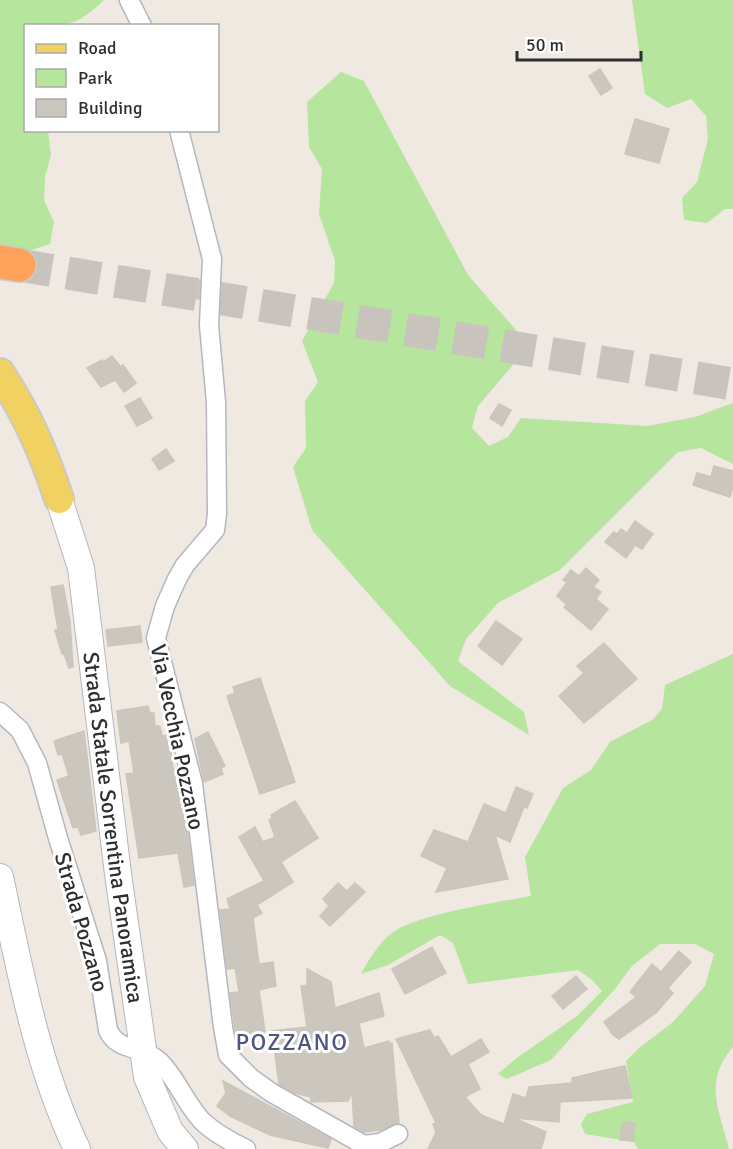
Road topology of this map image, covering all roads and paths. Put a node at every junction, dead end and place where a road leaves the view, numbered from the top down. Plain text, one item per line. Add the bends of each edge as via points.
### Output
1 (129, 0) edge
2 (141, 24) edge
3 (180, 132) edge
4 (0, 373) edge
5 (0, 401) edge
6 (59, 499) junction
7 (0, 712) edge
8 (0, 877) edge
9 (143, 1051) junction
10 (398, 1134) dead end
11 (365, 1147) edge
12 (77, 1149) edge
13 (184, 1149) edge
14 (246, 1149) edge

1 - 2 street
3 - 11 street, Via Vecchia Pozzano via 212,259 208,325 216,402 217,514 215,530 177,579 156,638 193,784 223,1028 228,1055 251,1078
4 - 6 main road via 38,439
5 - 6 main road
6 - 9 main road, Strada Statale Sorrentina Panoramica via 81,568
7 - 9 street, Strada Pozzano via 20,730 37,763 97,961 110,1037 120,1045
8 - 12 main road via 47,1079
9 - 13 main road, Strada Statale Sorrentina Panoramica via 147,1077 170,1131
9 - 14 street, Strada Pozzano via 159,1061 203,1121
10 - 11 street

